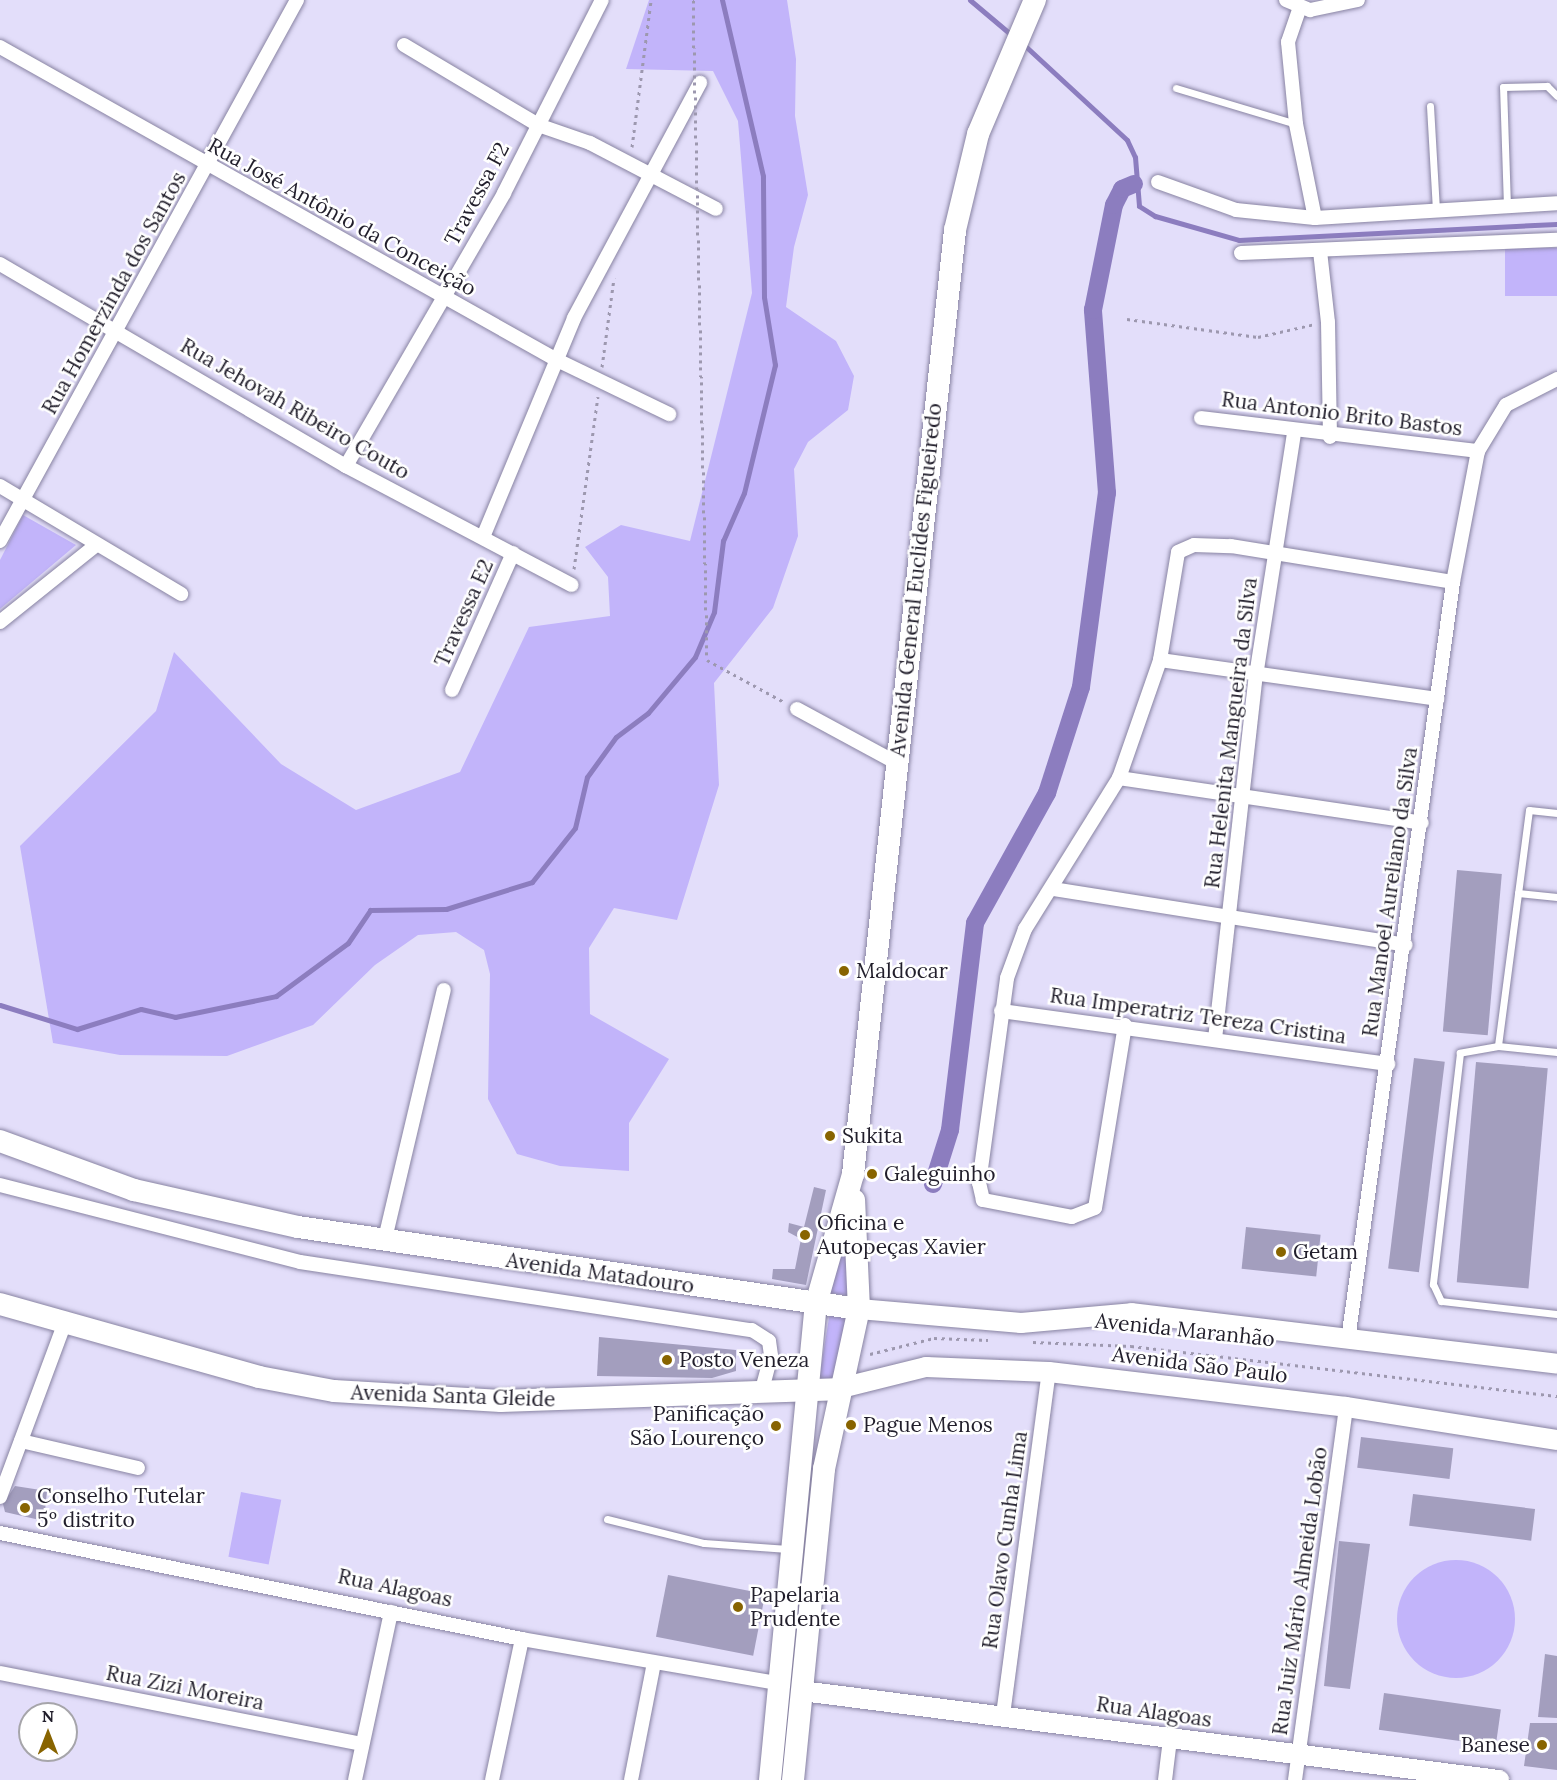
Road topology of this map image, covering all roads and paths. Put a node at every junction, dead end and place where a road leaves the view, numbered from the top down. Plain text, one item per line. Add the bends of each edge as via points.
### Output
1 (297, 0) edge
2 (602, 0) edge
3 (651, 0) edge
4 (693, 0) edge
5 (1035, 0) edge
6 (1286, 0) edge
7 (1358, 0) edge
8 (1324, 4) edge
9 (1300, 7) junction
10 (404, 45) dead end
11 (0, 47) edge
12 (700, 83) dead end
13 (1176, 88) dead end
14 (1557, 96) edge
15 (1430, 106) dead end
16 (1296, 124) junction
17 (538, 125) junction
18 (631, 152) dead end
19 (207, 165) junction
20 (652, 177) junction
21 (1158, 182) dead end
22 (1557, 203) edge
23 (1507, 206) junction
24 (716, 209) dead end
25 (1436, 211) junction
26 (1315, 218) junction
27 (1557, 240) edge
28 (1320, 250) junction
29 (1240, 253) dead end
30 (0, 264) edge
31 (615, 269) dead end
32 (442, 297) junction
33 (1127, 319) dead end
34 (1328, 321) junction
35 (118, 331) junction
36 (555, 359) junction
37 (601, 375) dead end
38 (1557, 379) edge
39 (599, 386) dead end
40 (669, 414) dead end
41 (1201, 418) dead end
42 (1294, 433) junction
43 (1330, 436) junction
44 (1478, 451) junction
45 (346, 466) junction
46 (0, 486) edge
47 (24, 500) junction
48 (483, 537) junction
49 (0, 541) edge
50 (96, 545) junction
51 (513, 553) junction
52 (1276, 555) junction
53 (1454, 582) junction
54 (572, 585) joint
55 (181, 594) dead end
56 (0, 622) edge
57 (1160, 660) junction
58 (1256, 676) junction
59 (452, 690) dead end
60 (1437, 699) junction
61 (797, 710) joint
62 (897, 764) junction
63 (1119, 778) junction
64 (1245, 799) junction
65 (1557, 813) edge
66 (1422, 823) junction
67 (1053, 889) junction
68 (1518, 893) junction
69 (1557, 897) edge
70 (1227, 919) junction
71 (1406, 945) junction
72 (444, 990) dead end
73 (1001, 1011) junction
74 (1125, 1026) junction
75 (1215, 1039) junction
76 (1498, 1046) junction
77 (1557, 1052) edge
78 (1388, 1064) junction
79 (0, 1141) edge
80 (853, 1174) junction
81 (0, 1185) edge
82 (384, 1243) junction
83 (0, 1304) edge
84 (816, 1304) junction
85 (859, 1309) junction
86 (1557, 1314) edge
87 (64, 1324) junction
88 (1348, 1340) junction
89 (992, 1341) dead end
90 (1027, 1342) dead end
91 (846, 1359) junction
92 (1551, 1364) edge
93 (1049, 1372) junction
94 (1557, 1379) edge
95 (837, 1389) junction
96 (808, 1391) junction
97 (761, 1394) junction
98 (1557, 1396) edge
99 (1346, 1407) junction
100 (1551, 1435) edge
101 (21, 1441) junction
102 (138, 1468) dead end
103 (0, 1497) edge
104 (607, 1519) dead end
105 (0, 1533) edge
106 (794, 1549) junction
107 (391, 1612) junction
108 (522, 1639) junction
109 (654, 1663) junction
110 (0, 1673) edge
111 (792, 1687) junction
112 (1003, 1715) junction
113 (1170, 1738) junction
114 (362, 1744) junction
115 (1299, 1755) junction
116 (355, 1780) edge
117 (492, 1780) edge
118 (631, 1780) edge
119 (770, 1780) edge
120 (793, 1780) edge
121 (1165, 1780) edge
122 (1295, 1780) edge
123 (1499, 1780) edge

1 - 19 street, Rua Homerzinda dos Santos
2 - 17 street, Travessa F2
3 - 18 path
4 - 61 path, bridge via 707,660
5 - 62 main road, Avenida General Euclides Figueiredo via 978,134 955,230
6 - 9 street
7 - 8 street
8 - 9 street
9 - 16 street via 1288,42
10 - 17 street
11 - 19 street, Rua José Antônio da Conceição
12 - 20 street
13 - 16 lane
14 - 23 lane via 1547,86 1503,87
15 - 25 lane
16 - 26 street
17 - 20 street via 590,143
17 - 32 street, Travessa F2
19 - 32 street, Rua José Antônio da Conceição
19 - 35 street, Rua Homerzinda dos Santos
20 - 24 street
20 - 36 street
21 - 26 street via 1236,210
22 - 23 street
23 - 25 street
25 - 26 street
27 - 28 street
28 - 29 street
28 - 34 street
30 - 35 street, Rua Jehovah Ribeiro Couto
31 - 37 path
32 - 36 street, Rua José Antônio da Conceição
32 - 45 street, Travessa F2
33 - 34 path via 1258,337
34 - 43 street
35 - 45 street, Rua Jehovah Ribeiro Couto
35 - 47 street, Rua Homerzinda dos Santos
36 - 40 street, Rua José Antônio da Conceição
36 - 48 street
38 - 44 street via 1506,405
39 - 54 path
41 - 42 street, Rua Antonio Brito Bastos
42 - 43 street, Rua Antonio Brito Bastos
42 - 52 street, Rua Helenita Mangueira da Silva
43 - 44 street, Rua Antonio Brito Bastos
44 - 53 street, Rua Manoel Aureliano da Silva
45 - 48 street, Rua Jehovah Ribeiro Couto
46 - 47 street
47 - 49 street, Rua Homerzinda dos Santos
47 - 50 street
48 - 51 street, Rua Jehovah Ribeiro Couto
50 - 55 street
50 - 56 street
51 - 54 street, Rua Jehovah Ribeiro Couto
51 - 59 street, Travessa E2
52 - 53 street
52 - 57 street via 1210,544 1178,552
52 - 58 street, Rua Helenita Mangueira da Silva
53 - 60 street, Rua Manoel Aureliano da Silva
57 - 58 street
57 - 63 street
58 - 60 street
58 - 64 street, Rua Helenita Mangueira da Silva
60 - 66 street, Rua Manoel Aureliano da Silva
61 - 62 street
62 - 80 main road, Avenida General Euclides Figueiredo
63 - 64 street
63 - 67 street
64 - 66 street
64 - 70 street, Rua Helenita Mangueira da Silva
65 - 68 lane via 1529,810
66 - 71 street, Rua Manoel Aureliano da Silva
67 - 70 street
67 - 73 street via 1025,929
68 - 69 lane
68 - 76 lane
70 - 71 street
70 - 75 street, Rua Helenita Mangueira da Silva
71 - 78 street, Rua Manoel Aureliano da Silva
72 - 82 street
73 - 74 street, Rua Imperatriz Tereza Cristina
73 - 74 street via 980,1192 991,1203 1072,1216 1090,1213 1097,1205
74 - 75 street, Rua Imperatriz Tereza Cristina
75 - 78 street, Rua Imperatriz Tereza Cristina
76 - 77 lane
76 - 86 lane via 1460,1053 1433,1284 1441,1301
78 - 88 street, Rua Manoel Aureliano da Silva
79 - 82 main road, Avenida Matadouro via 134,1190
80 - 84 main road, Avenida General Euclides Figueiredo
80 - 85 main road, Avenida General Euclides Figueiredo
81 - 97 street via 300,1262 752,1330 769,1341
82 - 84 main road, Avenida Matadouro
83 - 87 main road, Avenida Santa Gleide
84 - 85 main road, Avenida Matadouro
84 - 96 main road, Avenida General Euclides Figueiredo
85 - 88 main road, Avenida Maranhão via 1021,1323 1132,1313
85 - 91 main road, Avenida General Euclides Figueiredo
87 - 97 main road, Avenida Santa Gleide via 259,1377 346,1393 501,1401
87 - 101 street
88 - 92 main road, Avenida Maranhão
89 - 91 path via 934,1338
90 - 98 path, Avenida Maranhão via 1131,1346
91 - 95 main road, Avenida General Euclides Figueiredo
92 - 94 main road
93 - 95 main road, Avenida São Paulo via 926,1367
93 - 99 main road, Avenida São Paulo
93 - 112 street, Rua Olavo Cunha Lima
95 - 96 main road, Avenida Santa Gleide
95 - 111 main road, Avenida General Euclides Figueiredo
96 - 97 main road, Avenida Santa Gleide
96 - 106 main road, Avenida General Euclides Figueiredo
99 - 100 main road, Avenida São Paulo
99 - 115 street, Rua Juiz Mário Almeida Lobão
101 - 102 street
101 - 103 street
104 - 106 lane via 704,1543
105 - 107 street, Rua Alagoas
106 - 111 main road, Avenida General Euclides Figueiredo
107 - 108 street, Rua Alagoas
107 - 114 street
108 - 109 street, Rua Alagoas
108 - 117 street
109 - 111 street, Rua Alagoas
109 - 118 street
110 - 114 street, Rua Zizi Moreira
111 - 112 main road, Rua Alagoas
111 - 119 main road
111 - 120 main road
112 - 113 main road, Rua Alagoas
113 - 115 main road, Rua Alagoas
113 - 121 street
114 - 116 street
115 - 122 street, Rua Juiz Mário Almeida Lobão
115 - 123 main road, Rua Alagoas

